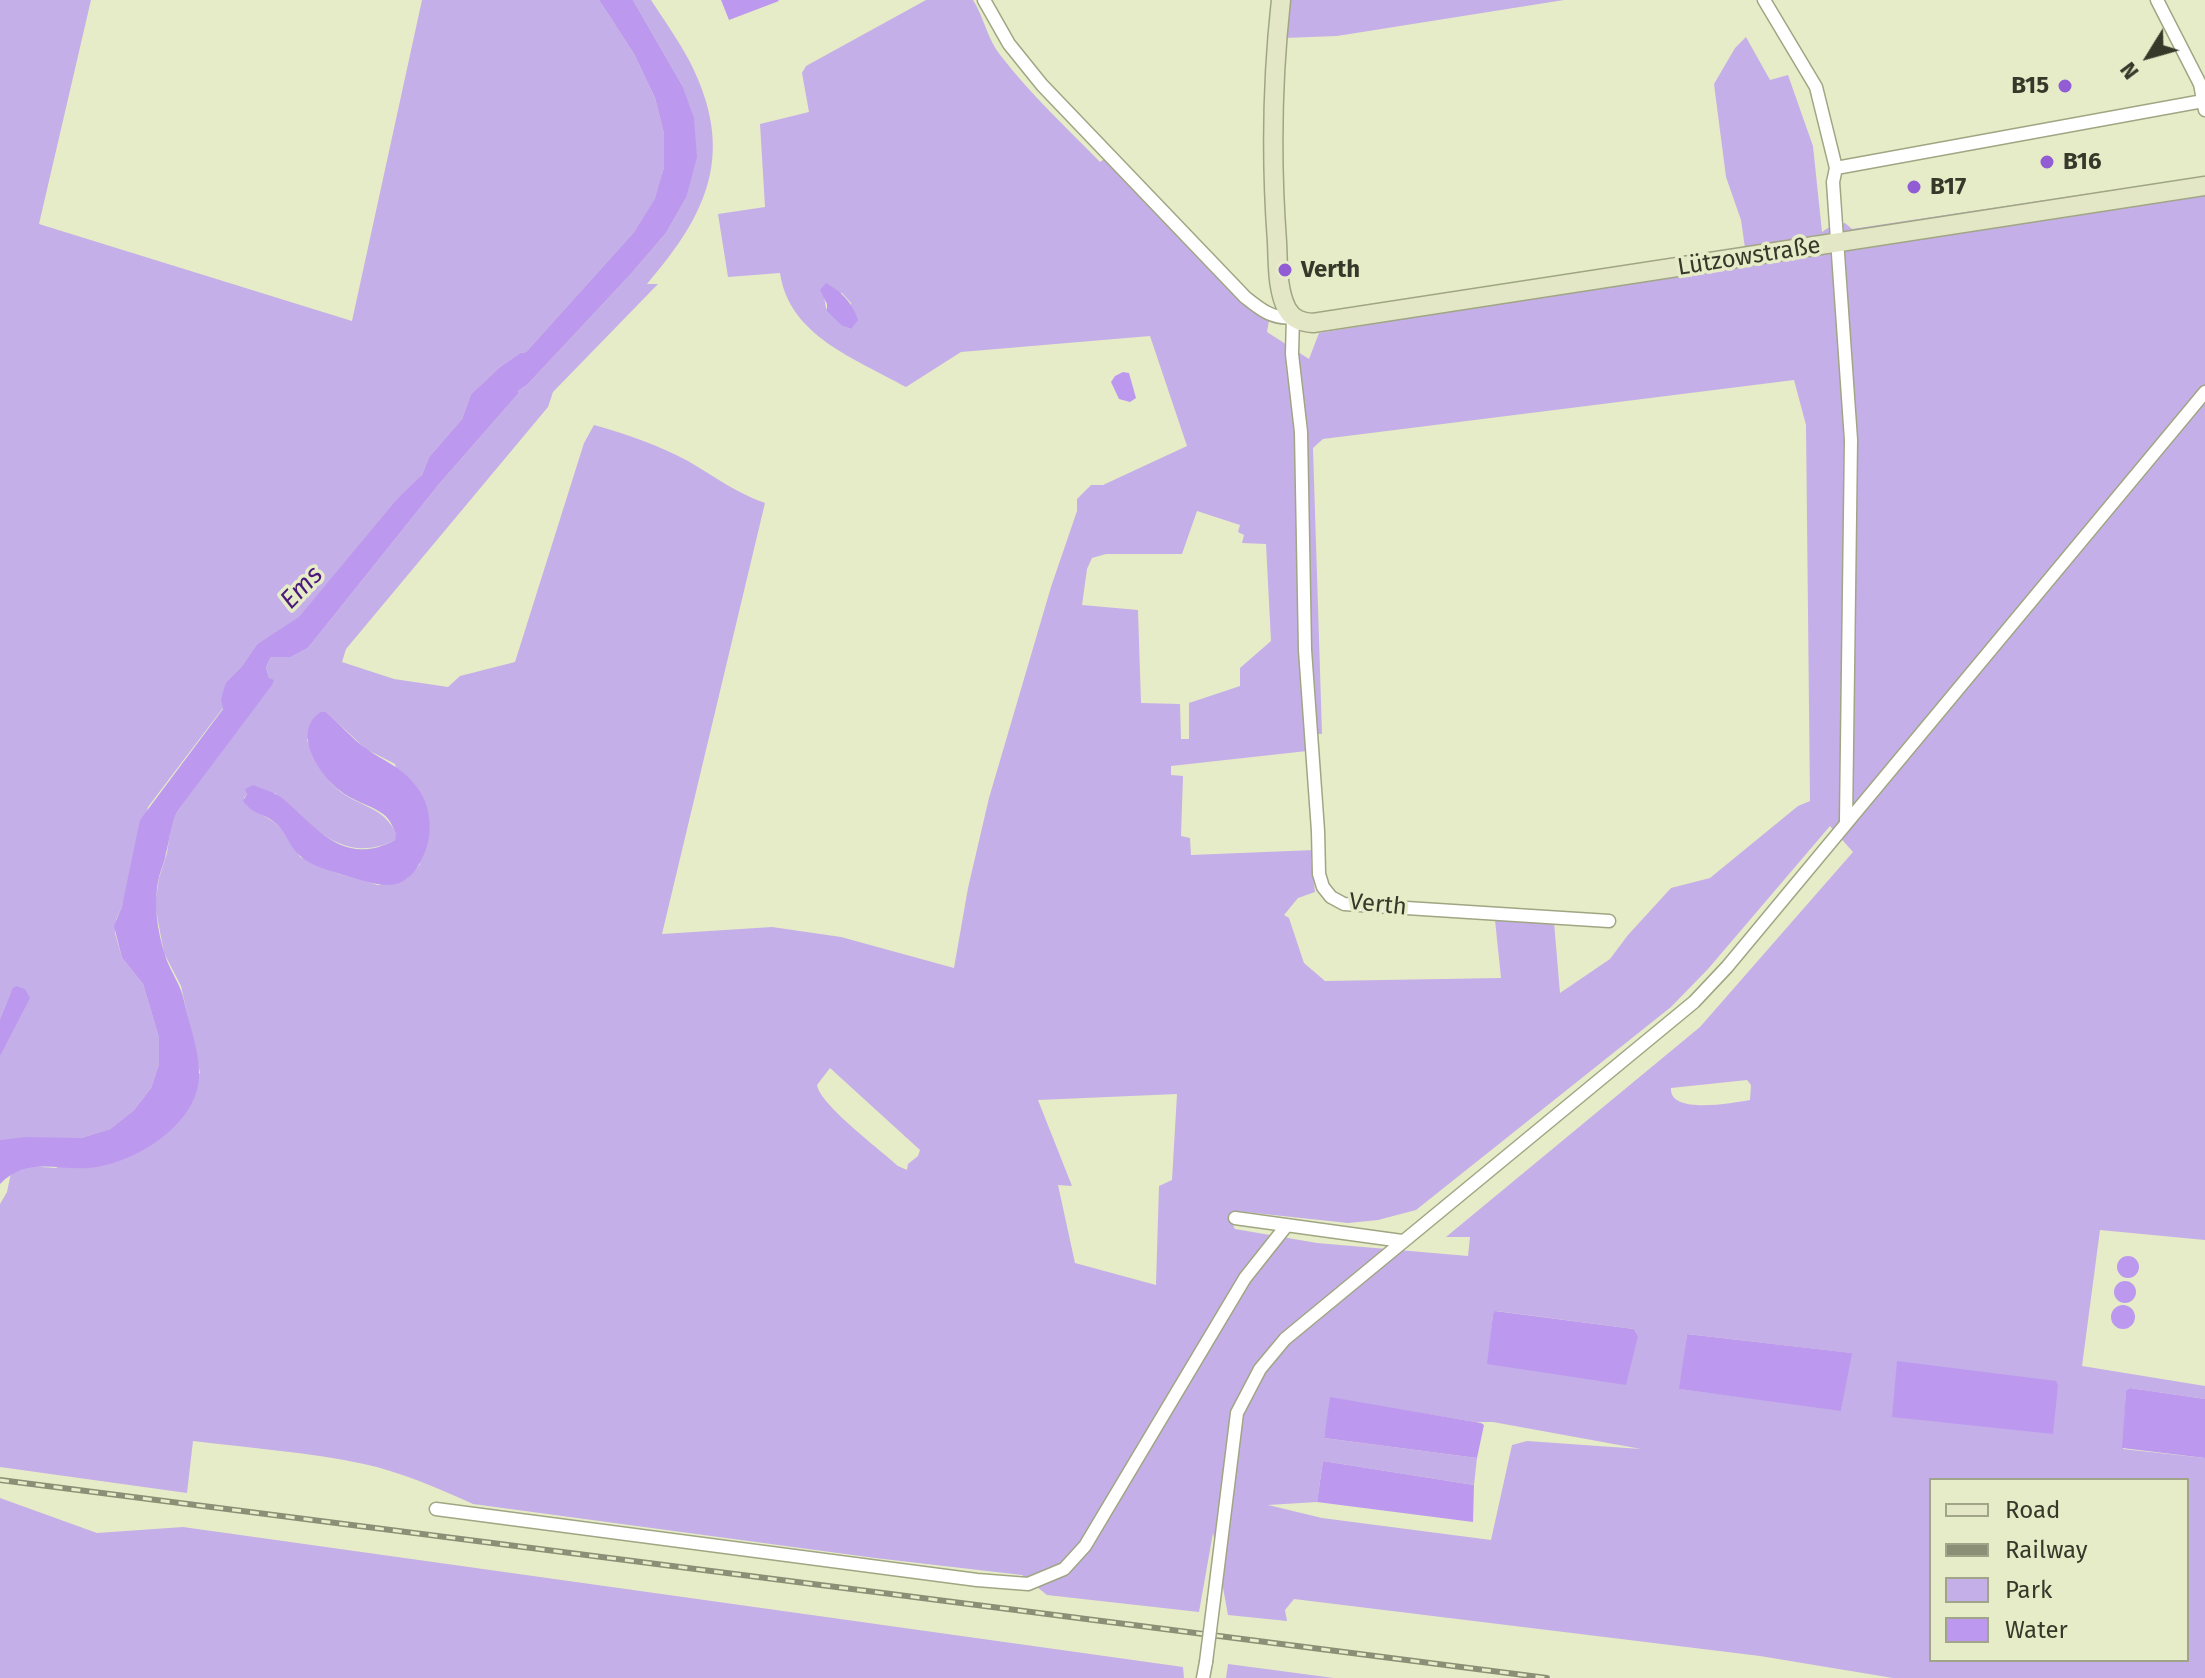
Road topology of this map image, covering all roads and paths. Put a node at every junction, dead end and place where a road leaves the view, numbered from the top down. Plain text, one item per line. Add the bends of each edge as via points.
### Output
1 (984, 0) edge
2 (1281, 0) edge
3 (1764, 0) edge
4 (2157, 0) edge
5 (2202, 83) edge
6 (2204, 105) edge
7 (1836, 168) junction
8 (2205, 186) edge
9 (1838, 244) junction
10 (1293, 317) junction
11 (2205, 392) edge
12 (1846, 821) junction
13 (1609, 921) dead end
14 (1235, 1218) dead end
15 (1287, 1225) junction
16 (1402, 1241) junction
17 (436, 1509) dead end
18 (1203, 1678) edge

1 - 10 street via 1009,44 1042,85 1245,297 1270,315
2 - 10 street, Verth via 1272,96 1276,225 1283,298
3 - 7 street via 1816,87
4 - 5 street
5 - 6 street
6 - 7 street
7 - 9 street
8 - 9 street, Lützowstraße
9 - 10 street, Lützowstraße via 1313,323
9 - 12 street via 1851,440
10 - 13 street, Verth via 1305,650 1323,887 1344,904
11 - 12 street
12 - 16 street via 1694,1002
14 - 15 street
15 - 16 street
15 - 17 street via 1245,1278 1085,1546 1064,1569 1028,1584
16 - 18 street, bridge via 1285,1339 1245,1394 1232,1441

